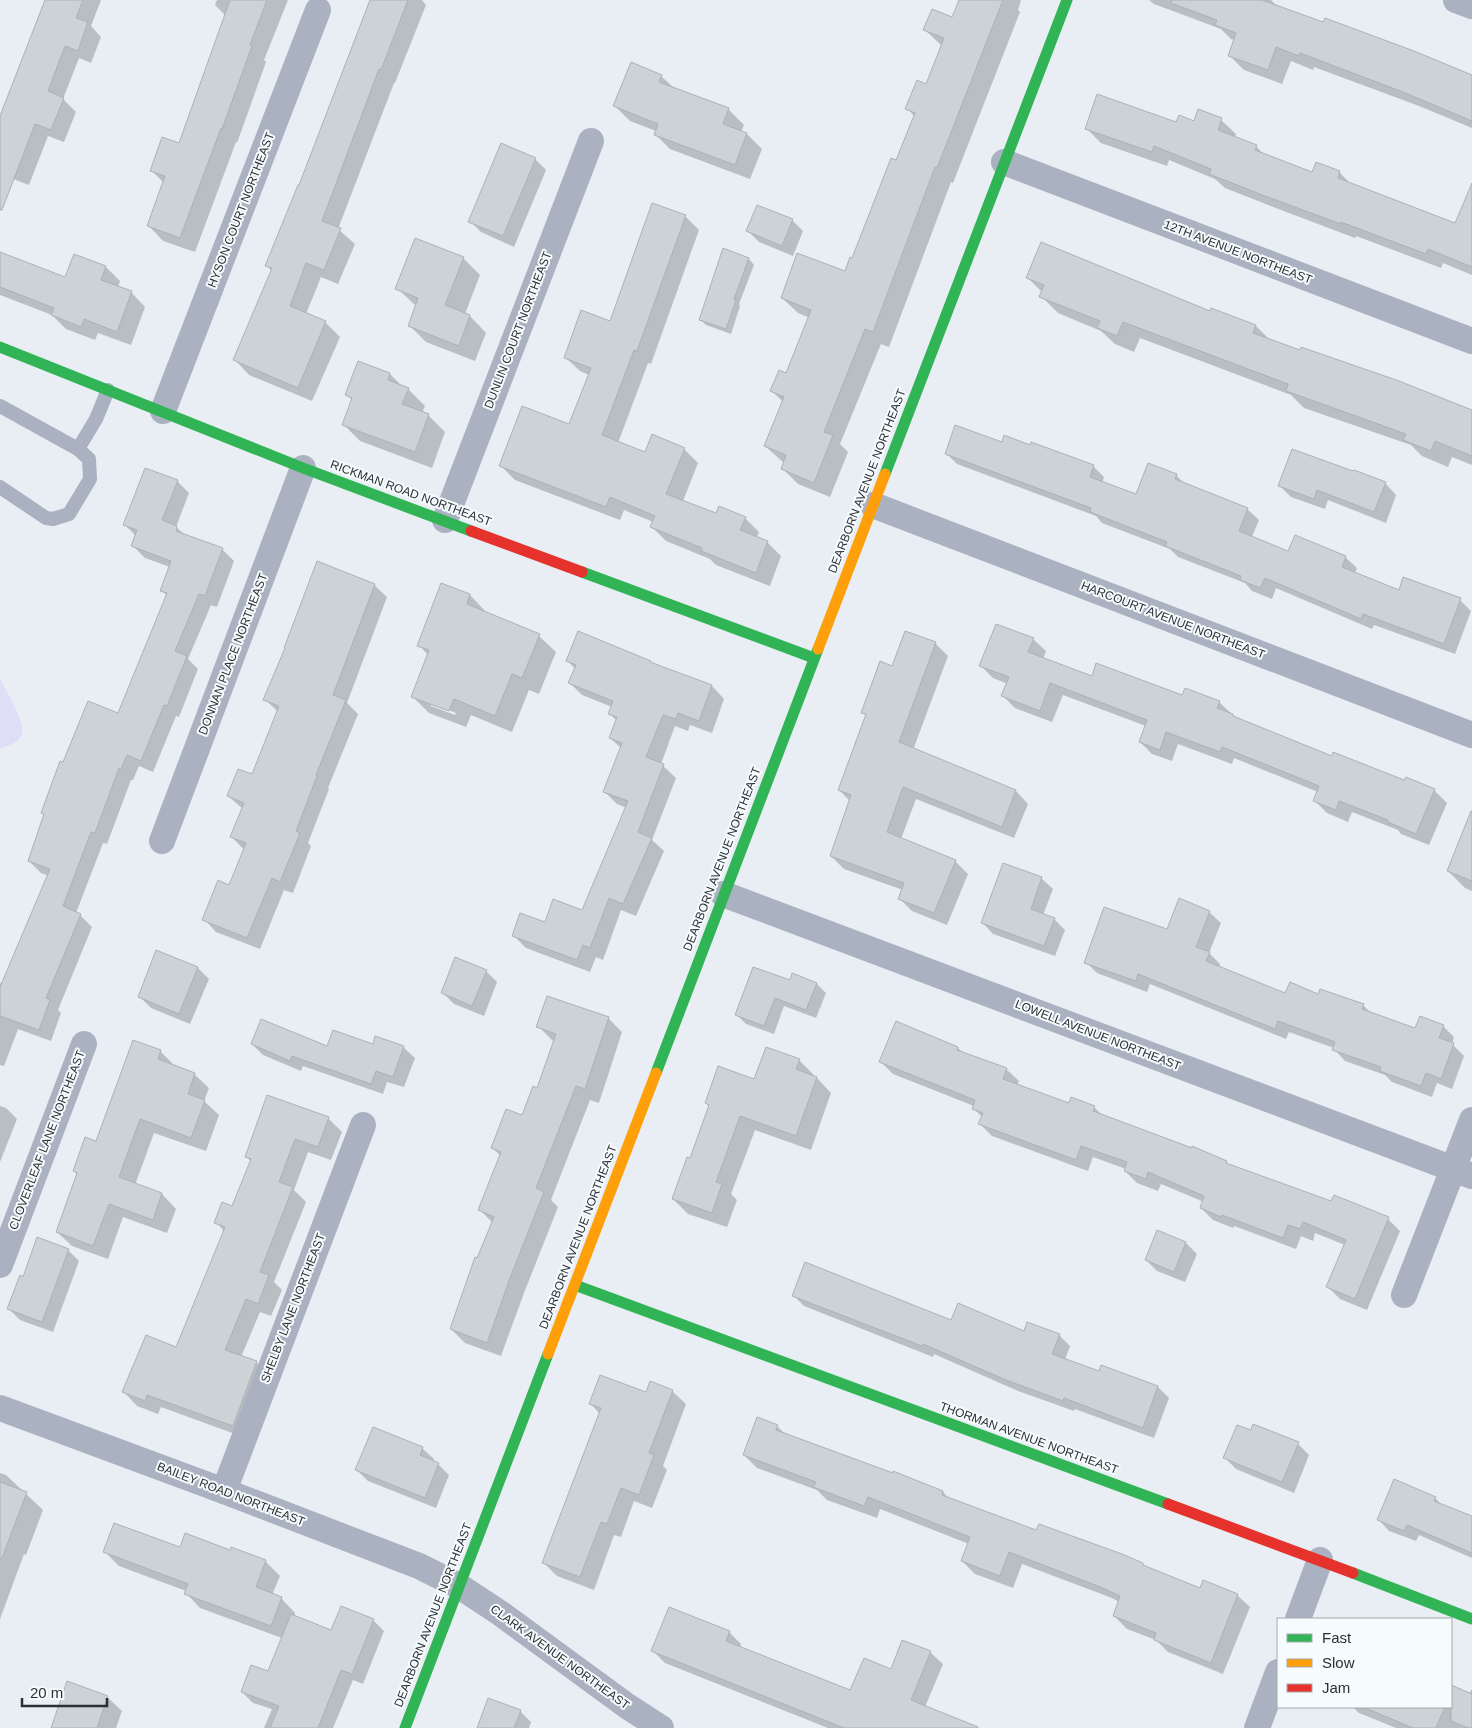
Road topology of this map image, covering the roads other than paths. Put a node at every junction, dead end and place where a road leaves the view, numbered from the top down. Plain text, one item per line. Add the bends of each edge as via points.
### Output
1 (1067, 0) edge
2 (1456, 0) edge
3 (1472, 6) edge
4 (318, 10) dead end
5 (590, 141) dead end
6 (1004, 162) junction
7 (1472, 341) edge
8 (0, 347) edge
9 (108, 390) junction
10 (0, 406) edge
11 (163, 411) junction
12 (78, 450) junction
13 (303, 468) junction
14 (0, 487) edge
15 (873, 505) junction
16 (445, 520) junction
17 (814, 658) junction
18 (1472, 735) edge
19 (162, 841) dead end
20 (723, 894) junction
21 (84, 1044) dead end
22 (1472, 1120) edge
23 (363, 1125) dead end
24 (1462, 1173) edge
25 (0, 1265) edge
26 (574, 1285) junction
27 (1404, 1295) dead end
28 (0, 1408) edge
29 (224, 1491) junction
30 (1320, 1560) junction
31 (459, 1586) junction
32 (1298, 1618) edge
33 (1472, 1619) edge
34 (1277, 1675) edge
35 (405, 1728) edge
36 (661, 1728) edge
37 (1257, 1728) edge

1 - 6 street, DEARBORN AVENUE NORTHEAST
2 - 3 street
4 - 11 street, HYSON COURT NORTHEAST
5 - 16 street, DUNLIN COURT NORTHEAST
6 - 7 street, 12TH AVENUE NORTHEAST
6 - 15 street, DEARBORN AVENUE NORTHEAST
8 - 9 street, RICKMAN ROAD NORTHEAST
9 - 11 street, RICKMAN ROAD NORTHEAST
9 - 12 lane
10 - 12 lane
11 - 13 street, RICKMAN ROAD NORTHEAST
12 - 14 lane via 89,459 90,479 69,514 46,518
13 - 16 street, RICKMAN ROAD NORTHEAST
13 - 19 street, DONNAN PLACE NORTHEAST
15 - 17 street, DEARBORN AVENUE NORTHEAST
15 - 18 street, HARCOURT AVENUE NORTHEAST
16 - 17 street, RICKMAN ROAD NORTHEAST
17 - 20 street, DEARBORN AVENUE NORTHEAST
20 - 24 street, LOWELL AVENUE NORTHEAST
20 - 26 street, DEARBORN AVENUE NORTHEAST
21 - 25 street, CLOVERLEAF LANE NORTHEAST
22 - 24 street
23 - 29 street, SHELBY LANE NORTHEAST
24 - 27 street
26 - 30 street, THORMAN AVENUE NORTHEAST
26 - 31 street, DEARBORN AVENUE NORTHEAST
28 - 29 street, BAILEY ROAD NORTHEAST
29 - 31 street, BAILEY ROAD NORTHEAST via 419,1566
30 - 32 street
30 - 33 street, THORMAN AVENUE NORTHEAST
31 - 35 street, DEARBORN AVENUE NORTHEAST
31 - 36 street, CLARK AVENUE NORTHEAST
34 - 37 street

